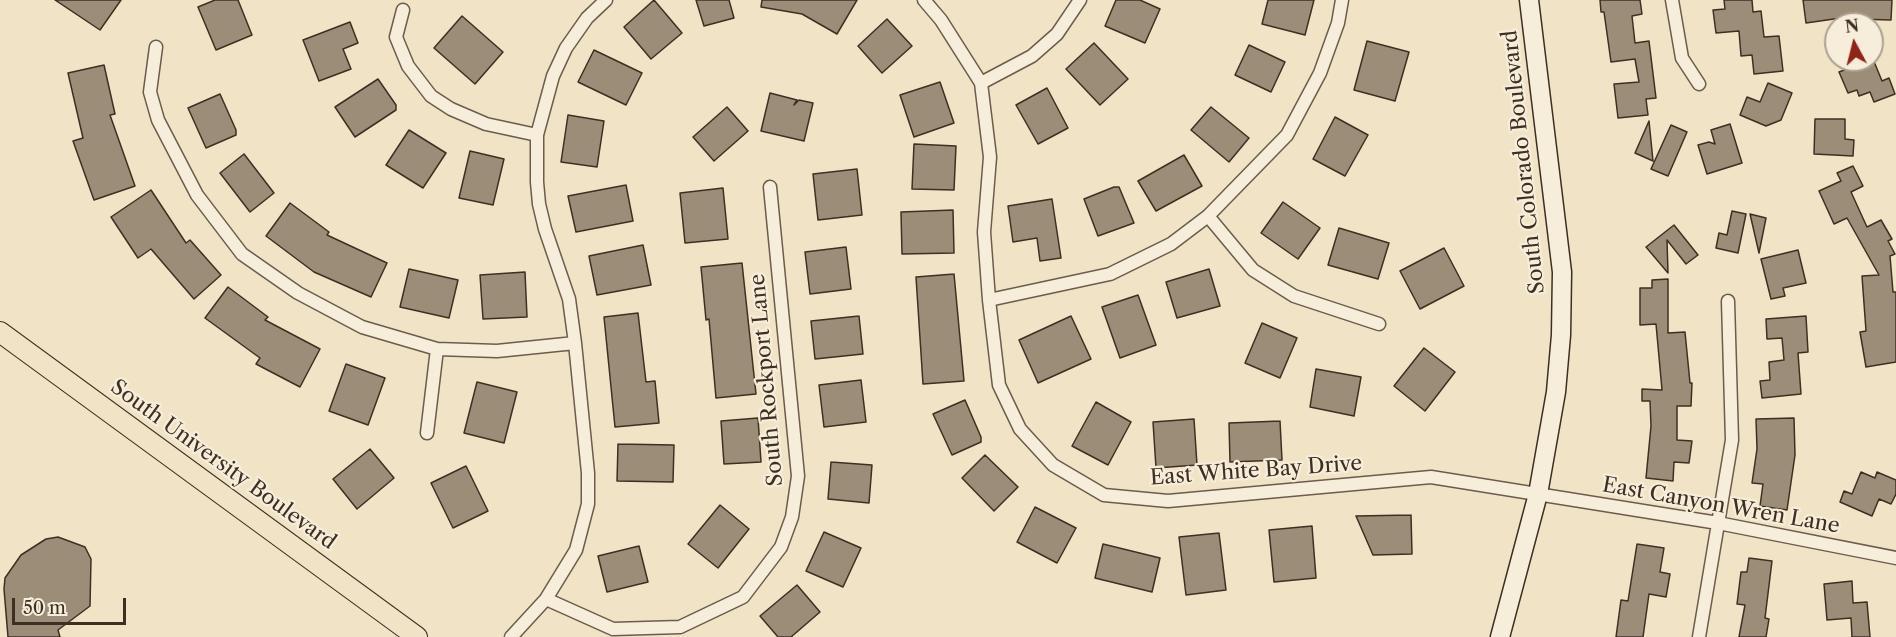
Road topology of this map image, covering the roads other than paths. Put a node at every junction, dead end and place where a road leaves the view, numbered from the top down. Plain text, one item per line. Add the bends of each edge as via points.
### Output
1 (606, 0) edge
2 (924, 0) edge
3 (1080, 0) edge
4 (1342, 0) edge
5 (1528, 0) edge
6 (1672, 0) edge
7 (403, 10) dead end
8 (156, 47) dead end
9 (981, 83) junction
10 (1699, 84) dead end
11 (537, 135) junction
12 (770, 187) dead end
13 (1208, 216) junction
14 (989, 300) junction
15 (1728, 302) dead end
16 (1379, 324) dead end
17 (0, 332) edge
18 (575, 343) junction
19 (437, 349) junction
20 (427, 433) dead end
21 (1538, 494) junction
22 (1718, 524) junction
23 (1896, 558) edge
24 (546, 599) junction
25 (417, 637) edge
26 (511, 637) edge
27 (1500, 637) edge
28 (1699, 637) edge

1 - 11 street via 587,18 567,48 553,76
2 - 9 street, East White Bay Drive
3 - 9 street via 1057,34 1032,56
4 - 13 street via 1320,73 1287,135
5 - 21 main road, South Colorado Boulevard via 1562,272 1556,392
6 - 10 street via 1682,58
7 - 11 street via 396,37 408,66 431,96 486,124
8 - 19 street via 150,92 158,120 197,195 242,254 298,293 362,327
9 - 14 street, East White Bay Drive via 990,157 984,232
11 - 18 street via 539,204 569,299
12 - 24 street, South Rockport Lane via 798,476 792,517 781,547 743,597 680,627 613,629
13 - 14 street via 1171,244 1110,274
13 - 16 street via 1253,270 1294,296
14 - 21 street, East White Bay Drive via 999,385 1020,429 1053,465 1104,495 1168,501 1431,477
15 - 22 street via 1732,440
17 - 25 main road, South University Boulevard
18 - 19 street via 497,351
18 - 24 street via 588,504 576,550
19 - 20 street
21 - 22 street, East Canyon Wren Lane
21 - 27 main road, South Colorado Boulevard
22 - 23 street, East Canyon Wren Lane
22 - 28 street
24 - 26 street

